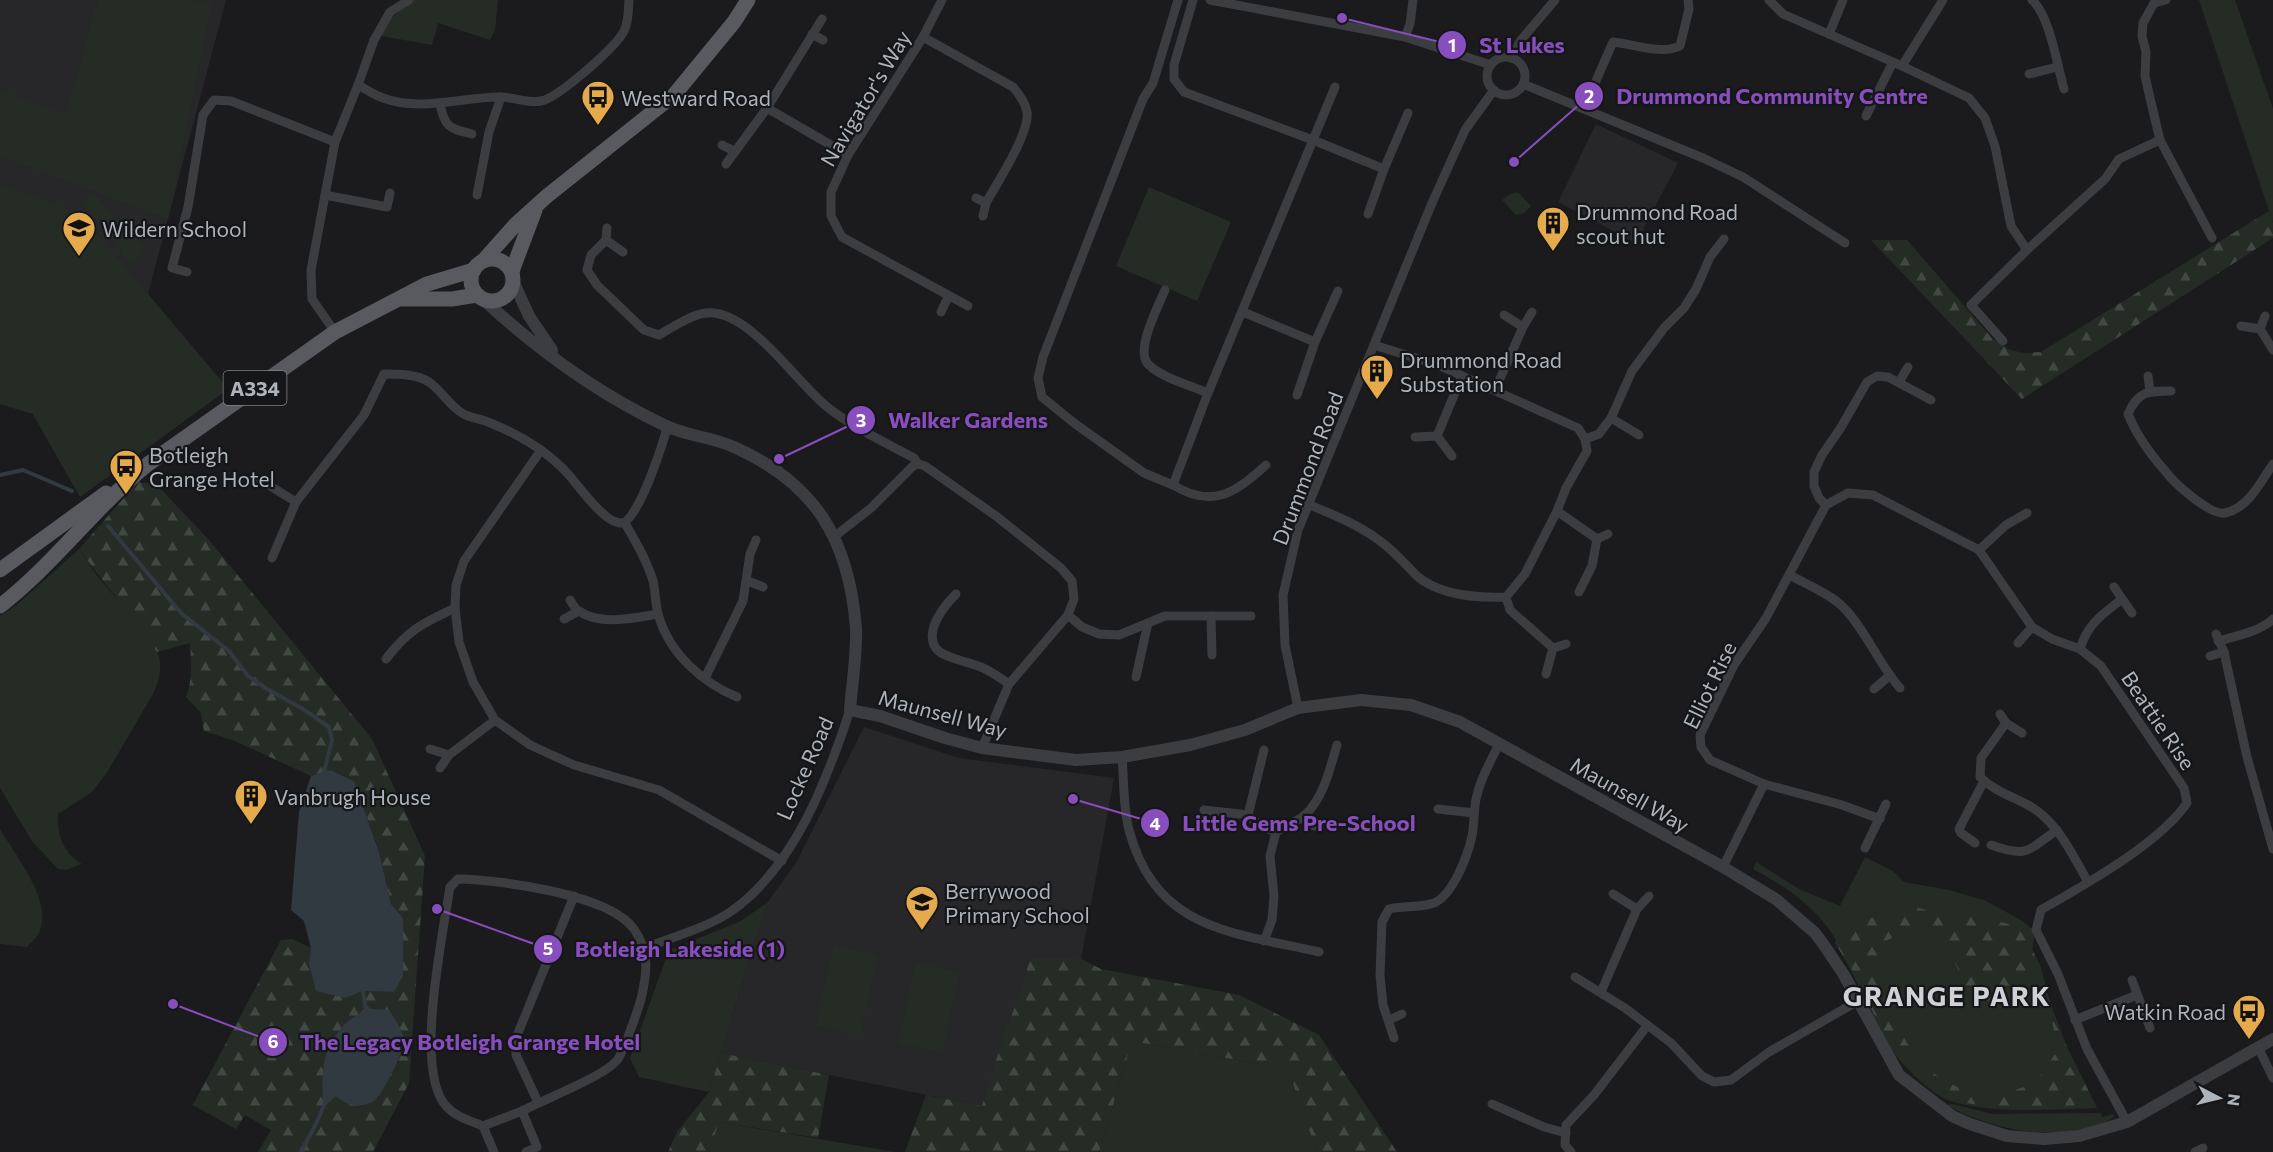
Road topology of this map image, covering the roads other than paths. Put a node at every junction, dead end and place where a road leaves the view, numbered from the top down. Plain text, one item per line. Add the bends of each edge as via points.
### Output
1 (409, 0) edge
2 (629, 0) edge
3 (748, 0) edge
4 (942, 0) edge
5 (1178, 0) edge
6 (1193, 0) edge
7 (1210, 0) edge
8 (1413, 0) edge
9 (1555, 0) edge
10 (1688, 0) edge
11 (1769, 0) edge
12 (1843, 0) edge
13 (1943, 0) edge
14 (2032, 0) edge
15 (2166, 0) edge
16 (2153, 2) edge
17 (822, 19) dead end
18 (812, 34) junction
19 (1829, 34) junction
20 (923, 37) junction
21 (1405, 37) junction
22 (823, 40) dead end
23 (1511, 58) junction
24 (1898, 64) junction
25 (1491, 65) junction
26 (2057, 66) junction
27 (2029, 74) dead end
28 (1595, 83) dead end
29 (1523, 84) junction
30 (358, 85) junction
31 (1335, 87) dead end
32 (2064, 89) dead end
33 (1494, 90) junction
34 (501, 97) junction
35 (440, 104) junction
36 (767, 108) junction
37 (1408, 113) dead end
38 (1866, 116) dead end
39 (472, 134) dead end
40 (1313, 140) junction
41 (2160, 140) junction
42 (335, 142) junction
43 (722, 145) dead end
44 (734, 151) junction
45 (848, 155) junction
46 (726, 164) dead end
47 (1384, 169) junction
48 (390, 193) dead end
49 (325, 195) junction
50 (477, 195) dead end
51 (975, 198) dead end
52 (986, 203) junction
53 (536, 207) junction
54 (1368, 214) dead end
55 (983, 216) dead end
56 (607, 228) dead end
57 (2212, 238) dead end
58 (1724, 239) dead end
59 (606, 240) junction
60 (1845, 243) dead end
61 (2027, 250) junction
62 (623, 252) dead end
63 (478, 265) junction
64 (187, 272) dead end
65 (513, 277) junction
66 (1165, 290) dead end
67 (1338, 291) dead end
68 (948, 297) junction
69 (481, 298) junction
70 (396, 300) junction
71 (968, 306) dead end
72 (941, 312) dead end
73 (1243, 312) junction
74 (1532, 312) dead end
75 (1504, 315) dead end
76 (2265, 316) dead end
77 (2241, 326) dead end
78 (1523, 327) junction
79 (2260, 329) junction
80 (335, 332) junction
81 (2003, 341) dead end
82 (1315, 342) junction
83 (1374, 345) junction
84 (2273, 350) edge
85 (558, 359) junction
86 (1908, 367) dead end
87 (1462, 376) junction
88 (2148, 376) dead end
89 (1899, 382) junction
90 (1495, 390) junction
91 (2150, 391) junction
92 (2170, 391) dead end
93 (1209, 393) junction
94 (1296, 395) dead end
95 (1931, 400) dead end
96 (1611, 418) junction
97 (667, 427) junction
98 (1639, 435) dead end
99 (1437, 436) junction
100 (1415, 437) dead end
101 (1586, 439) junction
102 (541, 450) junction
103 (1452, 456) dead end
104 (918, 464) junction
105 (2273, 464) edge
106 (1266, 465) dead end
107 (259, 479) dead end
108 (1173, 485) junction
109 (120, 487) junction
110 (296, 502) junction
111 (1310, 505) junction
112 (1826, 505) junction
113 (1557, 511) junction
114 (2027, 513) dead end
115 (625, 523) junction
116 (1608, 534) dead end
117 (835, 536) junction
118 (1597, 539) junction
119 (756, 540) dead end
120 (1979, 550) junction
121 (272, 558) dead end
122 (0, 570) edge
123 (1790, 575) junction
124 (748, 581) junction
125 (763, 587) dead end
126 (2114, 587) dead end
127 (1580, 592) dead end
128 (956, 594) dead end
129 (1506, 597) junction
130 (2122, 599) junction
131 (570, 600) dead end
132 (0, 606) edge
133 (455, 608) junction
134 (579, 611) junction
135 (2132, 613) dead end
136 (658, 614) junction
137 (1068, 615) junction
138 (1211, 616) junction
139 (1251, 616) dead end
140 (564, 619) dead end
141 (2270, 622) edge
142 (1148, 623) junction
143 (2032, 627) junction
144 (2018, 643) dead end
145 (1566, 645) dead end
146 (1553, 648) junction
147 (2080, 649) junction
148 (2224, 652) junction
149 (1212, 655) dead end
150 (2210, 656) dead end
151 (386, 659) dead end
152 (1546, 674) dead end
153 (1889, 675) junction
154 (1136, 677) dead end
155 (705, 678) junction
156 (1009, 684) junction
157 (1900, 688) dead end
158 (1874, 689) dead end
159 (738, 697) dead end
160 (1298, 708) junction
161 (850, 710) junction
162 (2000, 714) dead end
163 (495, 720) junction
164 (2006, 723) junction
165 (2022, 733) dead end
166 (1499, 744) junction
167 (1337, 745) dead end
168 (982, 748) junction
169 (430, 749) dead end
170 (1264, 750) dead end
171 (449, 755) junction
172 (1122, 757) junction
173 (440, 768) dead end
174 (1984, 781) junction
175 (1764, 784) junction
176 (1886, 804) dead end
177 (1438, 809) dead end
178 (1204, 810) dead end
179 (1474, 813) junction
180 (1248, 815) junction
181 (1305, 815) junction
182 (1880, 819) junction
183 (1314, 826) dead end
184 (2057, 830) junction
185 (1276, 832) junction
186 (1975, 843) dead end
187 (1991, 845) dead end
188 (1865, 848) dead end
189 (2273, 849) edge
190 (782, 861) junction
191 (1723, 867) junction
192 (2088, 882) junction
193 (1613, 894) dead end
194 (574, 896) junction
195 (1649, 896) dead end
196 (1637, 909) junction
197 (1264, 941) junction
198 (644, 948) junction
199 (1319, 952) dead end
200 (1575, 977) dead end
201 (2132, 980) dead end
202 (1601, 992) junction
203 (2137, 994) junction
204 (1858, 1001) junction
205 (1402, 1014) dead end
206 (1389, 1020) junction
207 (2075, 1020) junction
208 (1647, 1026) junction
209 (2150, 1028) dead end
210 (1394, 1038) dead end
211 (2273, 1039) edge
212 (2258, 1047) junction
213 (2273, 1078) edge
214 (538, 1102) junction
215 (1492, 1104) dead end
216 (522, 1111) junction
217 (2127, 1122) junction
218 (483, 1126) junction
219 (1566, 1133) junction
220 (538, 1150) edge
221 (494, 1152) edge
222 (526, 1152) edge
223 (1570, 1152) edge

1 - 30 street via 390,12 374,40
2 - 34 street via 623,32 577,78 541,101
3 - 53 main road via 674,94
4 - 20 street, Navigator's Way
5 - 108 street via 1153,83 1143,99 1038,378 1042,397 1074,423 1144,473
6 - 40 street via 1174,65 1174,79 1184,92
7 - 21 street
8 - 21 street
9 - 23 street
10 - 28 street via 1680,46 1671,50 1613,42
11 - 19 street via 1783,14
12 - 19 street
13 - 24 street
14 - 26 street via 2039,6
15 - 16 street
16 - 41 street via 2143,23 2142,36 2145,76
17 - 18 street
18 - 22 street
18 - 36 street
19 - 24 street
20 - 45 street, Navigator's Way
20 - 52 street via 1013,87 1023,100 1026,129
21 - 25 street
23 - 25 street via 1500,58
23 - 29 street via 1523,68
24 - 38 street
24 - 61 street via 1977,105 1995,146 2011,226
25 - 33 street via 1488,75
26 - 27 street
26 - 32 street
29 - 33 street via 1511,94
29 - 60 street via 1743,177
30 - 35 street via 384,98
30 - 42 street
31 - 40 street
33 - 83 street, Drummond Road via 1465,130
34 - 35 street
34 - 50 street via 489,132
35 - 39 street via 444,120 454,129
36 - 44 street
36 - 45 street
37 - 47 street
40 - 47 street
40 - 73 street
41 - 57 street
41 - 61 street via 2119,159 2105,179
42 - 49 street
42 - 64 street via 231,101 214,100 203,115 188,207 172,268
43 - 44 street
44 - 46 street
45 - 68 street, Navigator's Way via 831,192 831,216 842,237
47 - 54 street
48 - 49 street via 387,207
49 - 80 street via 311,270 312,299
51 - 52 street
52 - 55 street
53 - 63 main road
53 - 65 main road
56 - 59 street
58 - 96 street via 1710,256 1684,308 1632,371
59 - 62 street
59 - 104 street via 591,255 589,274 644,330 659,335 696,315 714,313 736,320 771,349 827,407
61 - 81 street via 1971,304
63 - 65 main road via 496,259 508,265
63 - 69 main road via 471,283
63 - 70 main road, A334
65 - 69 main road via 504,299
65 - 85 street, Locke Road via 529,316
66 - 93 street via 1144,343 1147,364
67 - 82 street
68 - 71 street, Navigator's Way
68 - 72 street
69 - 70 main road, A334
69 - 85 street, Locke Road
70 - 80 main road, A334
73 - 82 street
73 - 93 street
74 - 78 street
75 - 78 street
76 - 79 street
77 - 79 street
78 - 90 street
79 - 84 street
80 - 109 main road, A334
82 - 94 street
83 - 87 street
83 - 111 street, Drummond Road
85 - 97 street, Locke Road via 595,386
86 - 89 street
87 - 90 street
87 - 99 street
88 - 91 street
89 - 95 street
89 - 112 street via 1877,376 1867,382 1822,455 1814,472 1814,486
90 - 101 street via 1578,428
91 - 92 street
91 - 105 street via 2134,400 2128,414 2133,425 2166,473 2215,513 2233,510 2254,494
93 - 108 street
96 - 98 street
96 - 101 street via 1599,434
97 - 115 street via 654,467 633,515
97 - 117 street, Locke Road via 732,446 771,466 805,492
99 - 100 street
99 - 103 street
101 - 113 street via 1587,451
102 - 110 street via 485,420 463,414 429,382 384,374 364,415
102 - 115 street via 567,472 604,516
102 - 133 street via 464,561 456,585
104 - 117 street
104 - 137 street via 1061,568 1072,581 1074,599
106 - 108 street via 1233,491 1211,498 1197,497
107 - 110 street
109 - 122 main road, A334 via 104,494
109 - 132 main road, A334
110 - 121 street
111 - 129 street via 1378,539 1418,577 1436,588
111 - 160 street, Drummond Road via 1298,530 1283,595 1285,645
112 - 120 street via 1848,493 1873,495
112 - 123 street, Elliot Rise
113 - 118 street
113 - 129 street via 1525,574
114 - 120 street via 2003,522
115 - 136 street via 653,582
116 - 118 street
117 - 161 street, Locke Road via 849,581 856,630
118 - 127 street via 1593,566
119 - 124 street via 750,554
120 - 143 street, Beattie Rise
123 - 153 street via 1842,606
123 - 175 street, Elliot Rise via 1767,618 1734,665 1700,735 1701,747 1710,760
124 - 125 street
124 - 155 street via 743,601
126 - 130 street
128 - 156 street via 942,601 933,636 935,647 982,667
129 - 146 street via 1510,610
130 - 135 street
130 - 147 street via 2085,633
131 - 134 street
133 - 151 street via 421,624
133 - 163 street via 459,642 473,682
134 - 136 street via 602,619 626,620
134 - 140 street
136 - 155 street via 680,657
137 - 142 street via 1099,634 1119,635
137 - 156 street
138 - 139 street
138 - 142 street via 1165,616
138 - 149 street
141 - 148 street via 2217,637
142 - 154 street
143 - 144 street
143 - 147 street, Beattie Rise
145 - 146 street
146 - 152 street
147 - 192 street, Beattie Rise via 2101,666 2184,788 2187,803 2178,816 2145,843
148 - 150 street
148 - 189 street
153 - 157 street
153 - 158 street
155 - 159 street via 722,695
156 - 168 street
160 - 166 street, Maunsell Way via 1361,700 1411,705 1460,722
160 - 172 street, Maunsell Way via 1245,730
161 - 168 street, Maunsell Way
161 - 190 street, Locke Road via 818,796
162 - 164 street
163 - 171 street
163 - 190 street via 530,745 573,765 659,790
164 - 165 street
164 - 174 street via 1981,758 1980,777
166 - 179 street via 1480,783
166 - 191 street, Maunsell Way
167 - 181 street via 1322,790
168 - 172 street, Maunsell Way via 1076,760
169 - 171 street
170 - 180 street
171 - 173 street
172 - 197 street via 1128,829 1148,875 1164,898 1209,925
174 - 184 street via 2029,806
174 - 186 street via 1959,828
175 - 182 street, Elliot Rise
175 - 191 street
176 - 182 street
177 - 179 street
178 - 180 street
179 - 206 street via 1469,848 1447,893 1436,902 1389,909 1382,922 1380,975
180 - 185 street
181 - 183 street
181 - 185 street
182 - 188 street
184 - 187 street via 2022,853
184 - 192 street
185 - 197 street via 1270,856 1272,920
190 - 198 street, Locke Road via 732,912
191 - 204 street, Maunsell Way via 1778,900 1815,933
192 - 207 street, Beattie Rise via 2041,910 2036,930
193 - 196 street
194 - 198 street via 623,917
194 - 214 street via 516,1038 516,1055
194 - 218 street via 471,879 458,879 450,887 434,985 430,1059 436,1091 447,1107
195 - 196 street
196 - 202 street
197 - 199 street
198 - 214 street via 647,974 618,1059 605,1070
200 - 202 street
201 - 203 street
202 - 208 street
203 - 207 street
203 - 209 street
204 - 208 street via 1769,1052 1731,1080 1714,1082 1702,1076 1671,1043
204 - 217 street, Maunsell Way via 1899,1076 1952,1116 2007,1136 2044,1139 2079,1136
205 - 206 street
206 - 210 street
207 - 217 street, Beattie Rise
208 - 219 street via 1566,1125
211 - 212 street, Maunsell Way
212 - 213 street
212 - 217 street, Maunsell Way
214 - 216 street
215 - 219 street
216 - 218 street
216 - 220 street
218 - 221 street
219 - 223 street via 1565,1144
220 - 222 street

